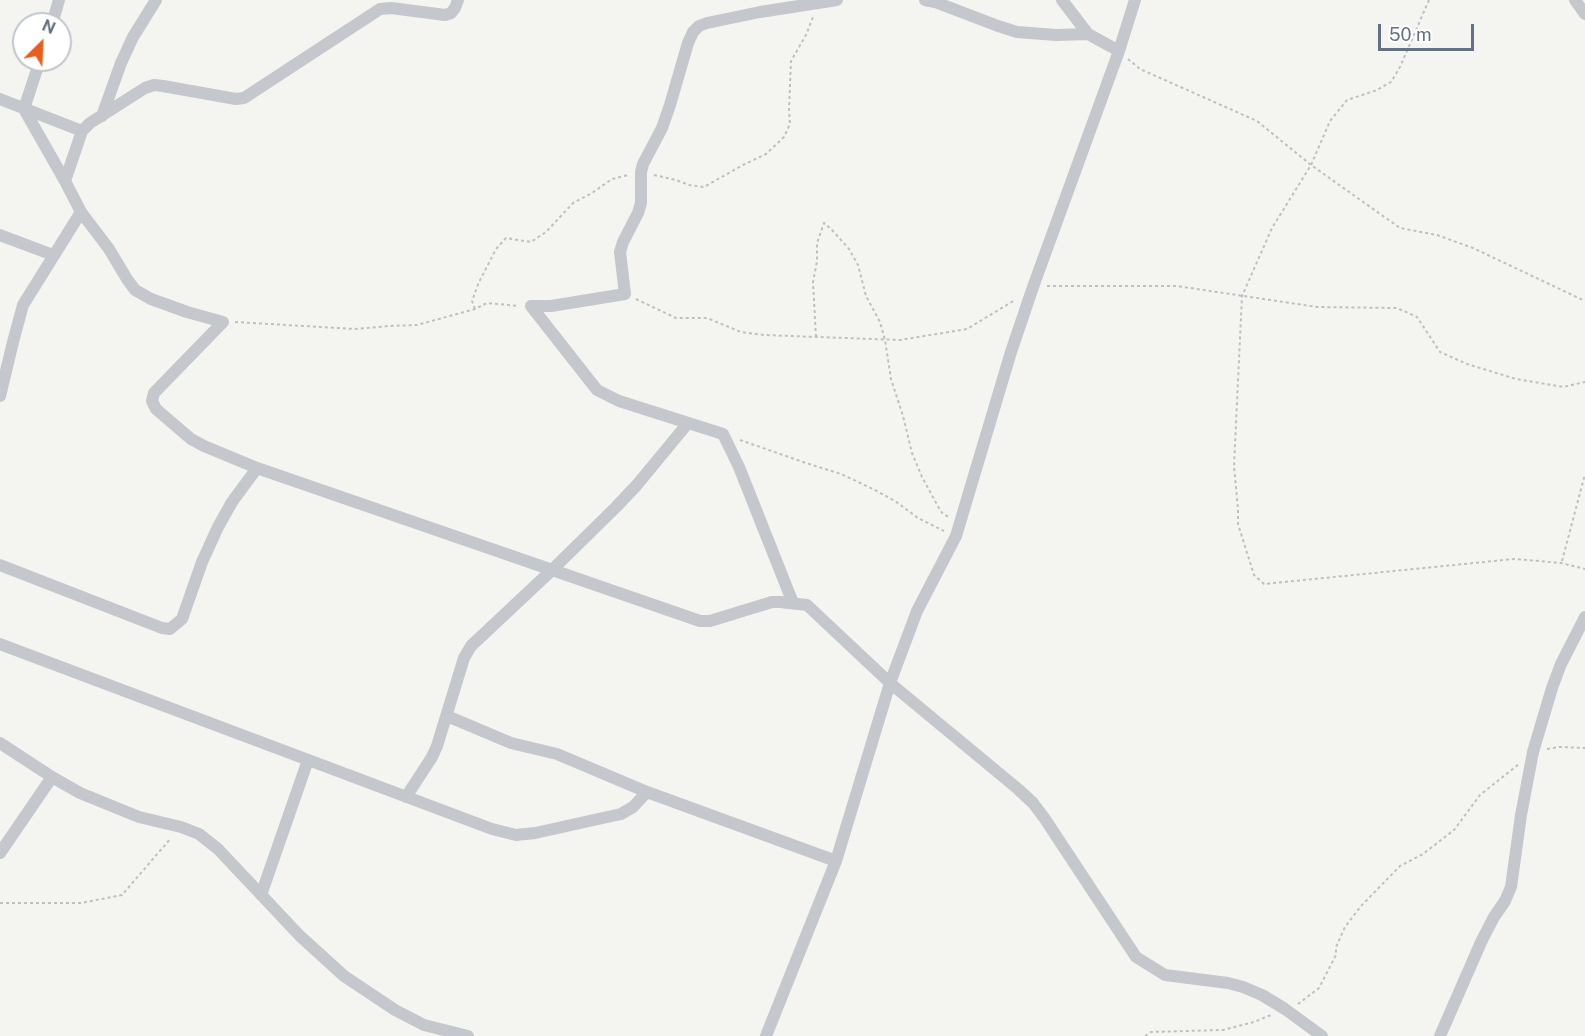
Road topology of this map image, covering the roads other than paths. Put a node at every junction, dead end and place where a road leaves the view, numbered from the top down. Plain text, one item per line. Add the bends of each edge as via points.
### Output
1 (156, 0) edge
2 (458, 0) edge
3 (837, 0) edge
4 (925, 0) edge
5 (1062, 0) edge
6 (1135, 0) edge
7 (1575, 0) edge
8 (1585, 14) edge
9 (1088, 34) junction
10 (1119, 51) junction
11 (36, 72) edge
12 (0, 99) edge
13 (24, 109) junction
14 (102, 116) junction
15 (82, 131) junction
16 (65, 181) junction
17 (81, 212) junction
18 (0, 235) edge
19 (53, 255) junction
20 (0, 396) edge
21 (688, 423) junction
22 (257, 468) junction
23 (0, 565) edge
24 (552, 570) junction
25 (793, 603) junction
26 (1585, 617) edge
27 (0, 644) edge
28 (890, 683) junction
29 (447, 716) junction
30 (0, 743) edge
31 (308, 760) junction
32 (52, 777) junction
33 (647, 792) junction
34 (406, 797) junction
35 (0, 853) edge
36 (836, 861) junction
37 (261, 895) junction
38 (468, 1036) edge
39 (766, 1036) edge
40 (1322, 1036) edge
41 (1440, 1036) edge

1 - 14 street via 133,37
2 - 14 street via 451,13 445,15 380,9 244,98 154,86
3 - 21 street via 699,26 688,43 662,128 641,172 641,203 620,252 625,294 531,306 597,390
4 - 9 street via 1017,32
5 - 9 street
6 - 10 street
7 - 8 street
9 - 10 street
10 - 28 street via 1033,286 956,536 917,611
11 - 13 street
12 - 13 street
13 - 15 street
13 - 16 street
14 - 15 street
15 - 16 street
16 - 17 street
17 - 19 street
17 - 22 street via 135,290 223,322 154,393 152,401 191,439
18 - 19 street
19 - 20 street via 23,305
21 - 24 street via 636,486
21 - 25 street via 723,434
22 - 23 street via 218,526 182,619 170,629
22 - 24 street
24 - 25 street via 700,621 772,603
24 - 29 street via 471,646
25 - 28 street via 814,610
26 - 41 street via 1561,664 1533,752 1511,887 1482,940
27 - 31 street
28 - 36 street
28 - 40 street via 1033,803 1136,957 1165,975 1228,983 1262,995
29 - 33 street via 511,743 557,754
29 - 34 street via 432,757
30 - 32 street
31 - 34 street
31 - 37 street
32 - 35 street
32 - 37 street via 80,794 139,817 199,834
33 - 34 street via 621,814 516,835
33 - 36 street
36 - 39 street
37 - 38 street via 345,976 424,1025

